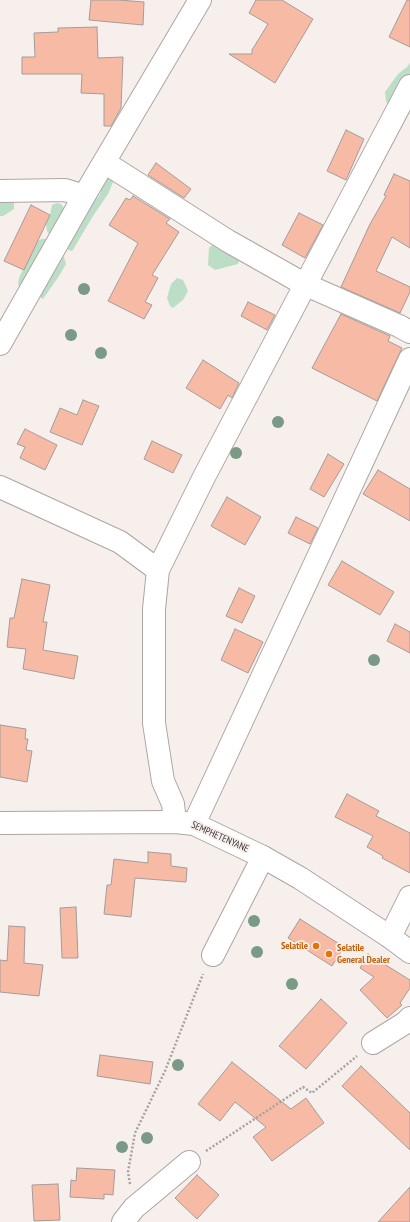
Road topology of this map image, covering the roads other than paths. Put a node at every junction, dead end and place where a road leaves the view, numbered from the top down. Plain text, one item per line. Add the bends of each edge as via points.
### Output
1 (200, 0) edge
2 (410, 86) edge
3 (104, 162) junction
4 (0, 191) edge
5 (84, 196) junction
6 (304, 284) junction
7 (410, 332) edge
8 (0, 344) edge
9 (410, 359) edge
10 (0, 486) edge
11 (158, 570) junction
12 (0, 823) edge
13 (184, 823) junction
14 (263, 857) junction
15 (410, 897) edge
16 (390, 936) junction
17 (410, 952) edge
18 (213, 954) road end
19 (410, 1018) edge
20 (373, 1043) road end
21 (189, 1162) road end
22 (129, 1215) edge

1 - 3 street
2 - 6 street
3 - 5 street
3 - 6 street via 228,241
4 - 5 street via 65,190
5 - 8 street
6 - 7 street
6 - 11 street
9 - 13 street
10 - 11 street via 120,542
11 - 13 street via 154,609 154,723 163,781
12 - 13 street, SEMPHETENYANE
13 - 14 street, SEMPHETENYANE
14 - 16 street, SEMPHETENYANE
14 - 18 street
15 - 16 street
16 - 17 street, SEMPHETENYANE
19 - 20 street
21 - 22 street

